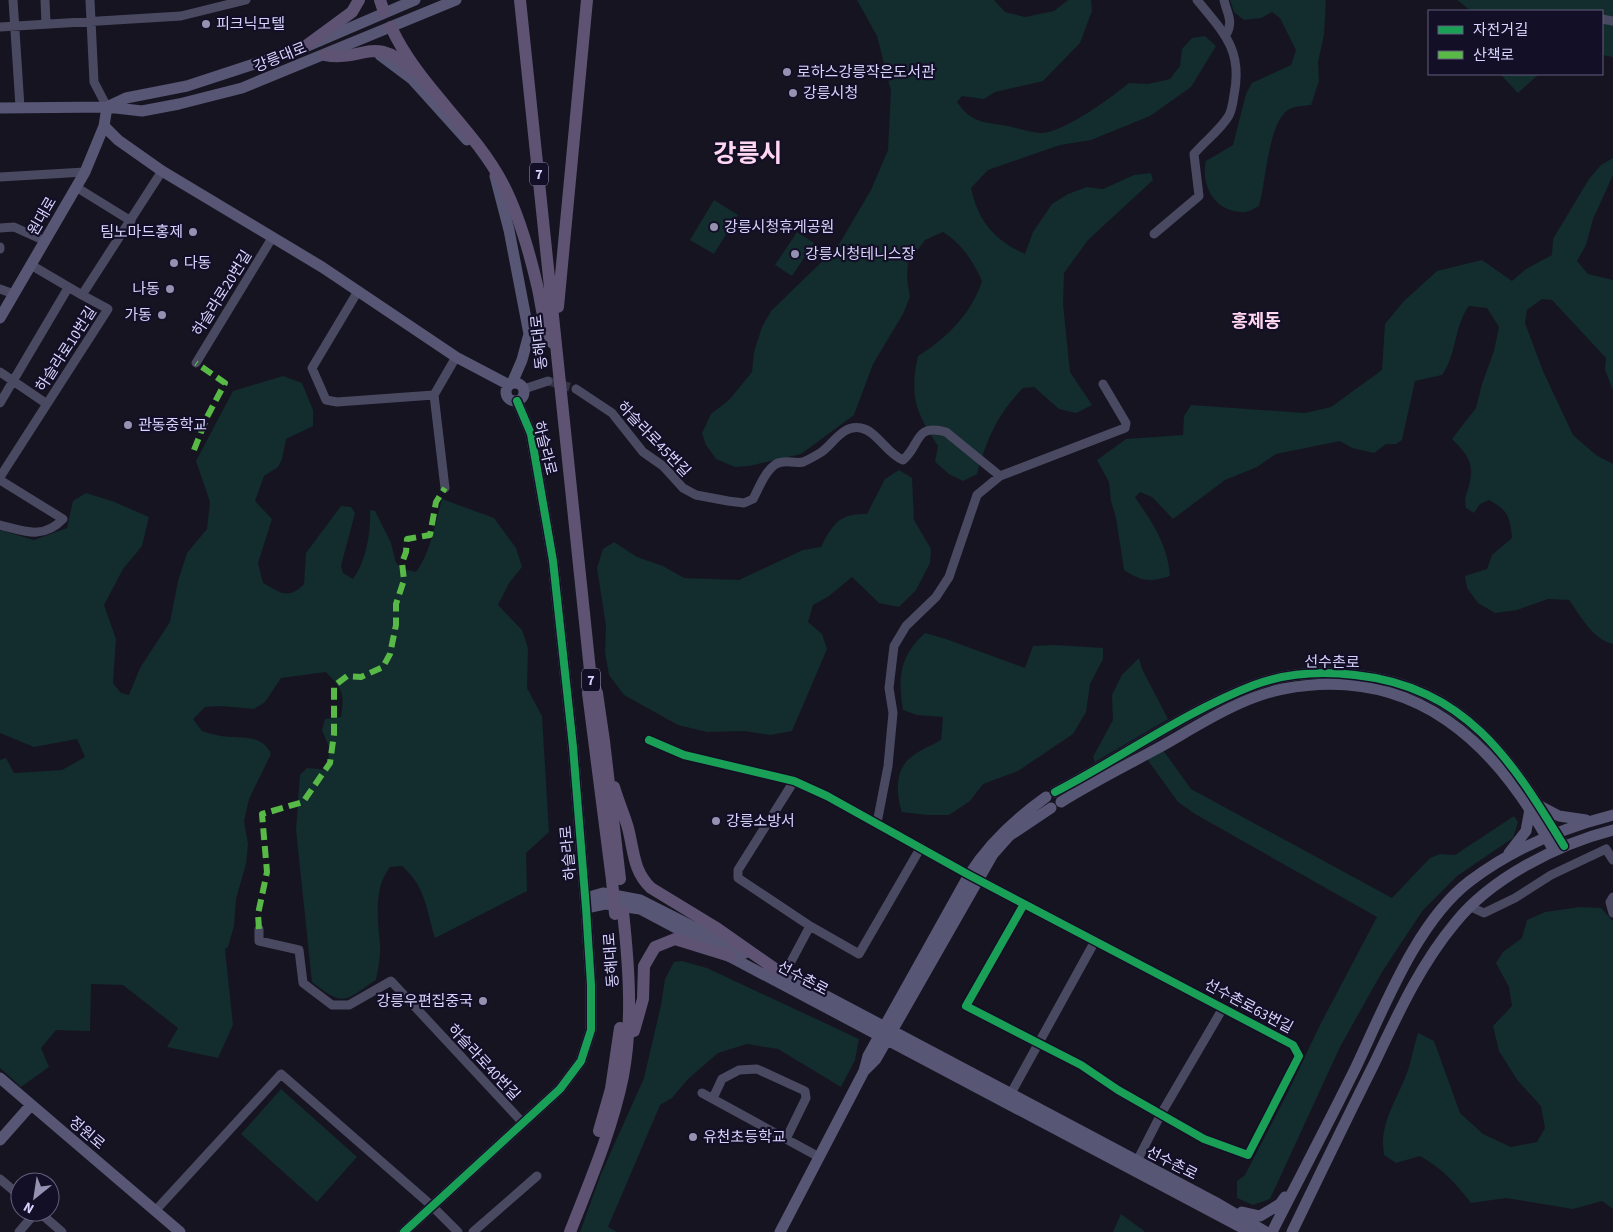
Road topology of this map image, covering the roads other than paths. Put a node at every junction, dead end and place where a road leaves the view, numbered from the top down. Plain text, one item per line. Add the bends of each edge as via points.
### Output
1 (13, 0) edge
2 (45, 0) edge
3 (90, 0) edge
4 (246, 0) edge
5 (415, 0) edge
6 (456, 0) edge
7 (520, 0) edge
8 (587, 0) edge
9 (1197, 0) edge
10 (1224, 0) edge
11 (358, 2) edge
12 (382, 6) edge
13 (91, 20) junction
14 (46, 24) junction
15 (14, 26) junction
16 (0, 27) edge
17 (390, 27) junction
18 (1226, 35) junction
19 (303, 48) junction
20 (373, 50) junction
21 (325, 55) junction
22 (432, 91) junction
23 (20, 107) junction
24 (107, 107) junction
25 (0, 108) edge
26 (104, 126) junction
27 (484, 152) junction
28 (490, 168) junction
29 (162, 170) junction
30 (85, 172) junction
31 (0, 177) edge
32 (76, 187) junction
33 (132, 221) junction
34 (0, 228) edge
35 (1154, 234) dead end
36 (272, 238) junction
37 (45, 242) junction
38 (31, 265) junction
39 (68, 288) junction
40 (0, 289) edge
41 (358, 291) junction
42 (14, 294) junction
43 (82, 295) junction
44 (0, 318) edge
45 (555, 347) junction
46 (456, 357) junction
47 (196, 363) dead end
48 (0, 372) edge
49 (548, 381) tunnel mouth
50 (13, 382) junction
51 (510, 384) junction
52 (1103, 384) dead end
53 (524, 389) junction
54 (576, 389) tunnel mouth
55 (434, 395) junction
56 (517, 401) junction
57 (0, 403) edge
58 (47, 404) junction
59 (1000, 476) junction
60 (0, 478) edge
61 (445, 488) dead end
62 (0, 525) edge
63 (1367, 676) junction
64 (591, 680) junction
65 (1365, 688) junction
66 (649, 740) dead end
67 (1492, 751) junction
68 (606, 764) junction
69 (794, 781) junction
70 (1053, 800) junction
71 (1535, 807) junction
72 (1613, 815) edge
73 (1593, 820) junction
74 (876, 823) junction
75 (1613, 830) edge
76 (1600, 833) junction
77 (1551, 835) junction
78 (921, 847) junction
79 (1559, 848) junction
80 (1610, 848) edge
81 (1504, 859) junction
82 (1613, 860) edge
83 (973, 877) junction
84 (616, 880) junction
85 (1613, 898) edge
86 (586, 903) junction
87 (1024, 904) junction
88 (1471, 907) junction
89 (619, 913) junction
90 (1613, 913) edge
91 (810, 926) junction
92 (259, 929) dead end
93 (1095, 941) junction
94 (730, 956) junction
95 (780, 971) junction
96 (1223, 1008) junction
97 (885, 1034) junction
98 (1037, 1043) junction
99 (624, 1068) junction
100 (0, 1078) edge
101 (702, 1092) dead end
102 (713, 1098) junction
103 (1007, 1100) junction
104 (31, 1105) junction
105 (1161, 1114) junction
106 (523, 1123) junction
107 (786, 1139) junction
108 (0, 1140) edge
109 (819, 1157) junction
110 (1137, 1161) junction
111 (537, 1176) dead end
112 (1300, 1177) junction
113 (0, 1179) edge
114 (1316, 1183) junction
115 (10, 1188) edge
116 (1215, 1202) junction
117 (432, 1206) junction
118 (156, 1211) junction
119 (1219, 1216) junction
120 (28, 1222) edge
121 (50, 1222) edge
122 (19, 1232) edge
123 (62, 1232) edge
124 (180, 1232) edge
125 (404, 1232) edge
126 (458, 1232) edge
127 (473, 1232) edge
128 (561, 1232) edge
129 (570, 1232) edge
130 (780, 1232) edge
131 (1237, 1232) edge
132 (1250, 1232) edge
133 (1266, 1232) edge
134 (1272, 1232) edge
135 (1292, 1232) edge
136 (1303, 1232) edge

1 - 15 street
2 - 14 street
3 - 13 street
4 - 13 street via 181,16
5 - 12 street, 강릉대로
6 - 17 street, 강릉대로
7 - 45 main road, 동해대로 / 7
8 - 45 main road
9 - 18 street
10 - 18 street via 1231,17
11 - 19 main road via 352,12
12 - 17 street
12 - 19 street, 강릉대로
13 - 14 street
13 - 24 street via 94,82
14 - 15 street
15 - 16 street
15 - 23 street
17 - 21 street, 강릉대로
17 - 22 main road
18 - 35 street via 1237,65 1230,115 1194,154 1199,196
19 - 24 street, 강릉대로 via 187,86 126,98
20 - 21 main road via 340,58
20 - 22 main road via 404,62
20 - 28 street via 412,79
21 - 24 street, 강릉대로 via 242,88 179,104 142,111
22 - 27 main road
23 - 24 street, 강릉대로
23 - 25 street, 강릉대로
24 - 26 street, 원대로
26 - 29 street via 118,140
26 - 30 street, 원대로
27 - 28 street
27 - 45 main road via 503,185 522,232 544,328
28 - 51 street via 496,177 509,230 529,334 522,360
29 - 33 street, 하슬라로10번길
29 - 36 street
30 - 31 street
30 - 32 street, 원대로
32 - 33 street
32 - 37 street, 원대로
33 - 43 street, 하슬라로10번길
34 - 37 street via 14,227
36 - 41 street
36 - 47 street, 하슬라로20번길
37 - 38 street, 원대로
38 - 39 street
38 - 42 street, 원대로
39 - 43 street
39 - 50 street
40 - 42 street
41 - 46 street
41 - 55 street via 312,368 326,400 337,402
42 - 44 street, 원대로
43 - 58 street, 하슬라로10번길 via 108,309
45 - 64 main road, 동해대로 / 7
46 - 51 street
46 - 55 street
48 - 50 street
49 - 53 street
50 - 57 street
50 - 58 street
51 - 53 street via 520,384
51 - 56 street via 507,396
52 - 59 street via 1126,423 1125,428
53 - 56 street via 524,395
54 - 59 street, 하슬라로45번길 via 612,413 643,452 663,466 683,488 696,495 744,503 753,499 768,471 776,464 802,462 821,453 847,429 854,427 862,428 903,460 926,430 946,432
55 - 61 street
56 - 86 street, 하슬라로 via 531,434 553,561
58 - 60 street, 하슬라로10번길
59 - 74 street via 977,495 943,587 906,626 894,646 889,688 893,713 888,766
60 - 62 street via 62,519 56,526 35,534
63 - 65 street
63 - 67 street, 선수촌로 via 1400,684 1441,702 1478,728
63 - 70 street, 선수촌로 via 1307,674 1255,684 1213,703
64 - 68 main road, 동해대로 / 7 via 597,693
64 - 84 main road, 동해대로 / 7 via 588,693
65 - 67 street, 선수촌로 via 1411,700 1435,712
65 - 70 street, 선수촌로 via 1308,686 1260,696 1218,714
66 - 69 street via 684,755
67 - 71 street, 선수촌로
68 - 84 main road, 동해대로 / 7
68 - 95 main road via 628,827 635,864 643,881
69 - 74 street
69 - 91 street via 738,870 738,878
70 - 83 street, 선수촌로 via 1008,826 980,857
71 - 73 street via 1576,820
71 - 77 street, 선수촌로
71 - 81 street via 1526,831
72 - 73 street
73 - 77 street
74 - 78 street
75 - 76 street
76 - 79 street
76 - 80 street
77 - 79 street, 선수촌로
77 - 81 street
78 - 83 street
78 - 91 street via 859,954
79 - 88 street via 1489,890
80 - 82 street
80 - 88 street via 1550,875 1484,913
81 - 112 street via 1469,882 1423,934
83 - 87 street, 선수촌로63번길
83 - 97 street, 선수촌로
84 - 89 main road, 동해대로 / 7, bridge
85 - 90 street via 1610,902
86 - 94 street, 선수촌로 via 640,910
86 - 95 street, 선수촌로 via 603,893 640,900
86 - 106 street, 하슬라로 via 592,1013 587,1047 572,1075
87 - 93 street, 선수촌로63번길
87 - 98 street via 966,1006
88 - 114 street via 1431,956 1406,998
89 - 99 main road, 동해대로 / 7 via 630,987
89 - 128 main road, 동해대로 / 7 via 622,989 616,1065 599,1131
91 - 95 street, 선수촌로
92 - 106 street, 하슬라로40번길 via 260,941 299,950 303,983 332,1005 349,1005 391,981
93 - 96 street, 선수촌로63번길
93 - 98 street
94 - 97 street, 선수촌로
94 - 99 main road via 675,939 655,947 644,966 643,999
95 - 97 street, 선수촌로
96 - 105 street, 선수촌로63번길
96 - 105 street, 선수촌로63번길 via 1293,1045 1299,1056 1248,1155 1204,1138
97 - 103 street
97 - 109 street via 876,1059 864,1072
98 - 103 street
98 - 105 street via 1081,1065
99 - 129 main road, 동해대로 / 7 via 615,1110
100 - 104 street, 정원로
101 - 102 street
102 - 107 street
102 - 107 street via 722,1079 739,1070 757,1068 805,1092 806,1098
103 - 110 street, 선수촌로
103 - 119 street, 선수촌로
104 - 108 street
104 - 118 street, 정원로
105 - 110 street, 선수촌로63번길
106 - 117 street, 하슬라로
107 - 109 street
109 - 130 street
110 - 116 street, 선수촌로
111 - 127 street
112 - 116 street via 1280,1204 1260,1216
112 - 134 street
113 - 115 street
114 - 135 street
114 - 136 street
116 - 133 street, 선수촌로
117 - 118 street via 282,1074
117 - 125 street, 하슬라로
117 - 126 street
118 - 124 street, 정원로
119 - 131 street
119 - 132 street, 선수촌로
120 - 122 street
121 - 123 street

